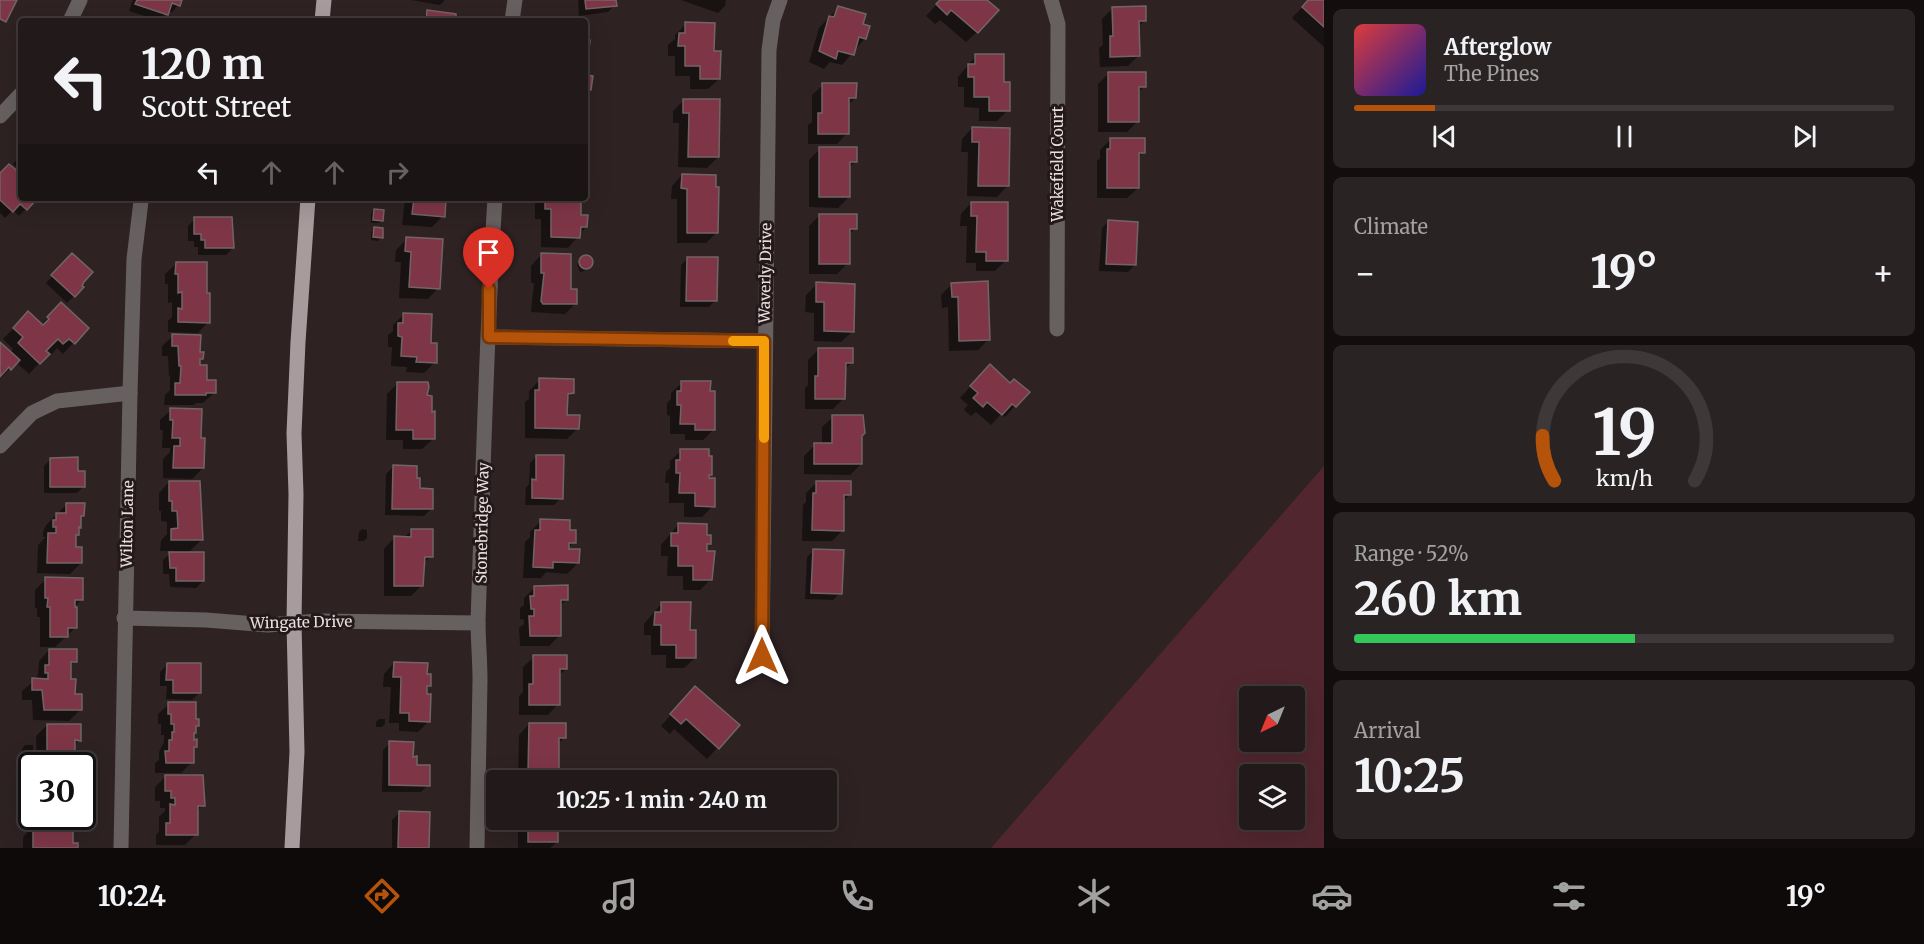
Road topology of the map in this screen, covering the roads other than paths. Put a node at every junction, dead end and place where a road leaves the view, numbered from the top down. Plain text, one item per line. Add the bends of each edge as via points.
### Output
1 (80, 0) edge
2 (514, 0) edge
3 (780, 0) edge
4 (1051, 0) edge
5 (323, 2) edge
6 (71, 18) edge
7 (322, 18) edge
8 (512, 18) edge
9 (18, 97) edge
10 (0, 116) edge
11 (141, 201) dead end
12 (308, 201) edge
13 (495, 201) edge
14 (1057, 329) dead end
15 (489, 337) junction
16 (764, 341) junction
17 (130, 393) junction
18 (0, 446) edge
19 (124, 618) junction
20 (294, 623) junction
21 (478, 623) junction
22 (762, 656) dead end
23 (121, 848) edge
24 (292, 848) edge
25 (477, 848) edge

1 - 6 street
2 - 8 street
3 - 16 street, Waverly Drive via 769,50
4 - 14 street, Wakefield Court via 1058,24
5 - 7 main road
9 - 10 street
11 - 17 street, Wilton Lane via 134,259
12 - 20 main road via 294,433
13 - 15 street, Stonebridge Way
15 - 16 street
15 - 21 street, Stonebridge Way via 484,385
16 - 22 street, Waverly Drive
17 - 18 street via 57,400 32,413
17 - 19 street, Wilton Lane
19 - 20 street, Wingate Drive
19 - 23 street, Wilton Lane
20 - 21 street, Wingate Drive
20 - 24 main road via 297,752
21 - 25 street, Stonebridge Way

